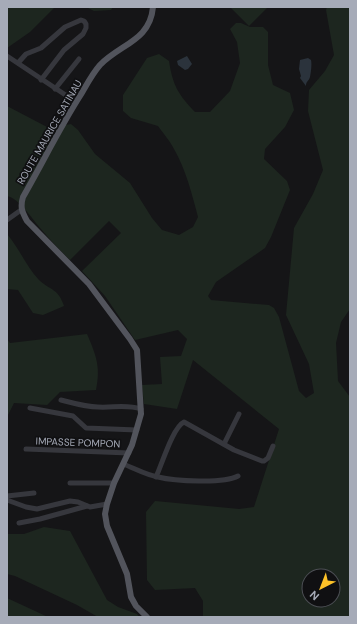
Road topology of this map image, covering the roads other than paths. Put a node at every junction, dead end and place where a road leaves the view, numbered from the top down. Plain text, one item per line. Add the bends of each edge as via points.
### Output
1 (153, 7) edge
2 (7, 56) edge
3 (79, 59) dead end
4 (18, 63) junction
5 (41, 80) junction
6 (55, 89) junction
7 (76, 102) junction
8 (21, 210) junction
9 (7, 220) edge
10 (61, 400) dead end
11 (30, 408) dead end
12 (141, 409) junction
13 (239, 414) dead end
14 (137, 430) junction
15 (224, 444) junction
16 (273, 446) dead end
17 (26, 449) dead end
18 (128, 453) junction
19 (123, 464) junction
20 (238, 476) dead end
21 (156, 477) junction
22 (70, 483) dead end
23 (114, 483) junction
24 (34, 493) dead end
25 (7, 496) edge
26 (7, 500) edge
27 (107, 504) junction
28 (88, 506) junction
29 (19, 523) dead end
30 (147, 617) edge

1 - 7 main road, ROUTE MAURICE SATINAU via 145,30 99,66
2 - 4 street
3 - 6 street
4 - 5 street
4 - 5 street via 26,54 41,48 65,27 84,21 86,28 83,34 64,50
5 - 6 street
6 - 7 street
7 - 8 main road, ROUTE MAURICE SATINAU via 23,197
8 - 9 street
8 - 12 main road via 27,221 89,284 137,350
10 - 12 street via 87,406 127,405
11 - 14 street via 73,416 86,428
12 - 14 main road
13 - 15 street
14 - 18 main road
15 - 16 street via 264,461
15 - 21 street via 187,422 181,424 174,434
17 - 18 street, IMPASSE POMPON
18 - 19 main road
19 - 21 street
19 - 23 main road
20 - 21 street via 230,480
22 - 23 street
23 - 27 main road
24 - 25 street
26 - 28 street via 37,509 70,501
27 - 28 street
27 - 30 main road via 107,526 127,574 131,597
28 - 29 street via 40,520

